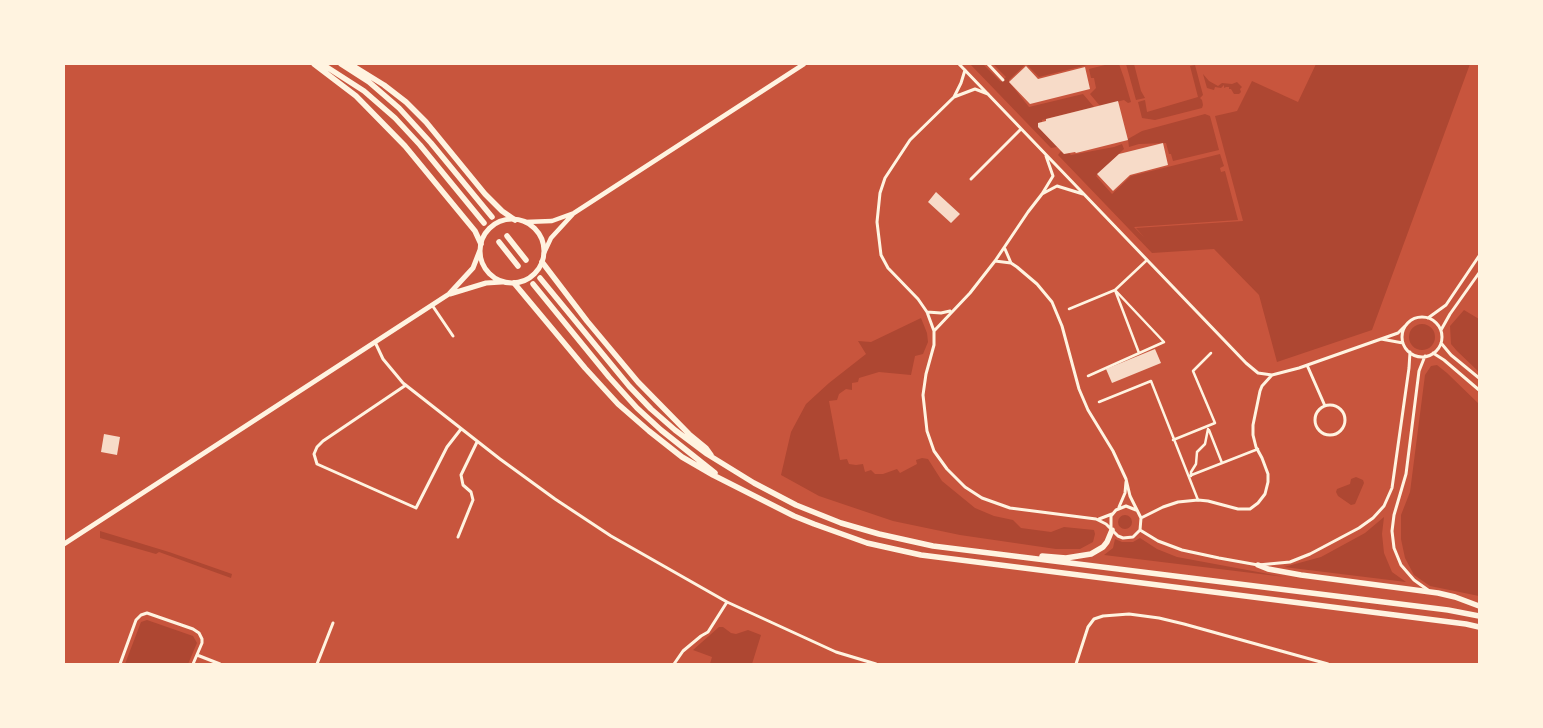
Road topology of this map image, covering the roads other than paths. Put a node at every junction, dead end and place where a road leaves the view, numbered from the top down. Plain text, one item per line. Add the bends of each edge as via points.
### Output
1 (314, 64) edge
2 (322, 64) edge
3 (341, 64) edge
4 (350, 64) edge
5 (804, 64) edge
6 (959, 64) edge
7 (988, 64) edge
8 (965, 70) junction
9 (1004, 80) dead end
10 (988, 94) junction
11 (954, 97) junction
12 (1021, 129) junction
13 (1045, 154) junction
14 (971, 179) dead end
15 (1042, 194) junction
16 (1084, 194) junction
17 (574, 213) junction
18 (492, 218) dead end
19 (515, 220) junction
20 (525, 222) junction
21 (484, 223) dead end
22 (507, 236) dead end
23 (499, 242) dead end
24 (480, 247) junction
25 (1004, 248) junction
26 (544, 253) junction
27 (1479, 256) edge
28 (526, 260) dead end
29 (1147, 260) junction
30 (542, 262) junction
31 (995, 262) junction
32 (1011, 263) junction
33 (518, 266) dead end
34 (1479, 273) edge
35 (540, 278) dead end
36 (505, 282) junction
37 (514, 283) junction
38 (533, 284) dead end
39 (1115, 290) junction
40 (449, 294) junction
41 (432, 305) junction
42 (1069, 309) dead end
43 (951, 311) junction
44 (926, 312) junction
45 (1428, 318) junction
46 (1405, 326) junction
47 (934, 331) junction
48 (1441, 331) junction
49 (453, 336) dead end
50 (1381, 339) junction
51 (375, 342) junction
52 (1404, 343) junction
53 (1441, 343) junction
54 (1410, 352) junction
55 (1139, 353) junction
56 (1433, 353) junction
57 (1211, 354) dead end
58 (1425, 356) junction
59 (1307, 365) junction
60 (1272, 375) junction
61 (1088, 376) dead end
62 (1479, 378) edge
63 (406, 385) junction
64 (1479, 390) edge
65 (1099, 402) dead end
66 (1325, 406) junction
67 (1208, 428) junction
68 (461, 429) junction
69 (1174, 440) junction
70 (477, 442) junction
71 (1258, 449) junction
72 (713, 458) junction
73 (1222, 463) junction
74 (1190, 476) junction
75 (1126, 479) junction
76 (734, 485) junction
77 (1198, 500) junction
78 (1119, 508) junction
79 (1137, 510) junction
80 (1112, 514) junction
81 (1141, 518) junction
82 (1096, 519) junction
83 (1111, 529) junction
84 (1140, 530) junction
85 (458, 537) dead end
86 (64, 544) edge
87 (981, 552) junction
88 (1258, 565) junction
89 (1438, 593) junction
90 (727, 602) junction
91 (1479, 606) edge
92 (1479, 616) edge
93 (333, 623) dead end
94 (1479, 627) edge
95 (197, 655) junction
96 (120, 664) edge
97 (194, 664) edge
98 (220, 664) edge
99 (317, 664) edge
100 (674, 664) edge
101 (876, 664) edge
102 (1076, 664) edge
103 (1328, 664) edge

1 - 24 highway via 356,96 405,146 475,231
2 - 21 highway via 364,91 395,118
3 - 18 highway via 399,108
4 - 19 highway via 406,102 485,194
5 - 17 main road
6 - 8 street
7 - 9 street
8 - 10 street
8 - 11 street
10 - 11 street via 975,89
10 - 12 street
11 - 44 street via 910,140 885,178 879,201 877,222 881,255 888,268 914,293
12 - 13 street
12 - 14 street
13 - 15 street via 1053,176
13 - 16 street
15 - 16 street via 1057,186
15 - 25 street
16 - 29 street
17 - 20 main road via 552,221
17 - 26 main road via 551,238
19 - 20 main road
19 - 24 main road via 495,224 487,231
20 - 26 main road via 539,235
22 - 28 highway
23 - 33 highway
24 - 36 main road via 484,267
24 - 40 main road via 473,268
25 - 31 street
25 - 32 street
26 - 30 main road
27 - 45 street via 1446,305
29 - 39 street
29 - 60 street via 1249,367 1258,374
30 - 37 main road via 531,276
30 - 72 highway via 638,382
31 - 32 street
31 - 43 street
32 - 75 street via 1037,284 1052,302 1079,389
34 - 48 street
35 - 72 highway via 645,403
36 - 37 main road
36 - 40 main road via 486,283
37 - 76 highway via 618,404 682,458
38 - 76 highway via 637,408 709,469
39 - 42 street
39 - 55 street
39 - 55 street via 1164,342
40 - 41 main road
41 - 49 street
41 - 51 main road
43 - 44 street
43 - 47 street
44 - 47 street
45 - 46 street via 1416,318
45 - 48 street
46 - 50 street via 1398,333
46 - 52 street
47 - 82 street via 923,408 933,447 947,469 974,494 1000,506
48 - 53 street
50 - 52 street
50 - 59 street
51 - 63 street via 383,359
51 - 86 main road
52 - 54 street
53 - 56 street
53 - 62 street
54 - 58 street
54 - 88 street via 1395,472 1384,506 1355,531 1310,554 1290,562
55 - 61 street
56 - 58 street
56 - 64 street
57 - 67 street via 1193,371 1215,423
58 - 89 street via 1419,371 1405,478 1392,535 1397,556 1407,572 1422,586
59 - 60 street
59 - 66 street
60 - 71 street via 1260,391 1253,425
63 - 68 street
63 - 68 street via 323,441 314,454 317,464 416,508 447,447
65 - 69 street via 1151,381
66 - 66 street via 1317,412 1315,425 1321,433 1336,434 1343,427 1344,417 1339,408
67 - 69 street
67 - 73 street
67 - 74 street
68 - 70 street
69 - 74 street
70 - 85 street via 461,475 473,500
70 - 90 street via 611,536
71 - 73 street
71 - 77 street via 1268,472 1268,482 1258,503 1238,509
72 - 87 highway via 775,495 848,525 918,543
73 - 74 street
74 - 77 street
75 - 78 street
75 - 79 street
76 - 94 highway via 814,524 868,543 921,555
77 - 81 street via 1178,502
78 - 79 street via 1126,506
78 - 80 street
79 - 81 street
80 - 82 street
80 - 83 street
81 - 84 street
82 - 83 street
83 - 84 street via 1123,538
83 - 87 highway via 1103,547 1082,556 1066,558
84 - 88 street via 1182,550
87 - 92 highway
88 - 89 highway via 1269,570
89 - 91 highway
90 - 100 street via 708,632 681,653
90 - 101 street via 836,652
93 - 99 street
95 - 96 street via 202,640 198,632 147,613 136,620
95 - 97 street
95 - 98 street
102 - 103 street via 1088,627 1094,619 1129,614 1184,624

